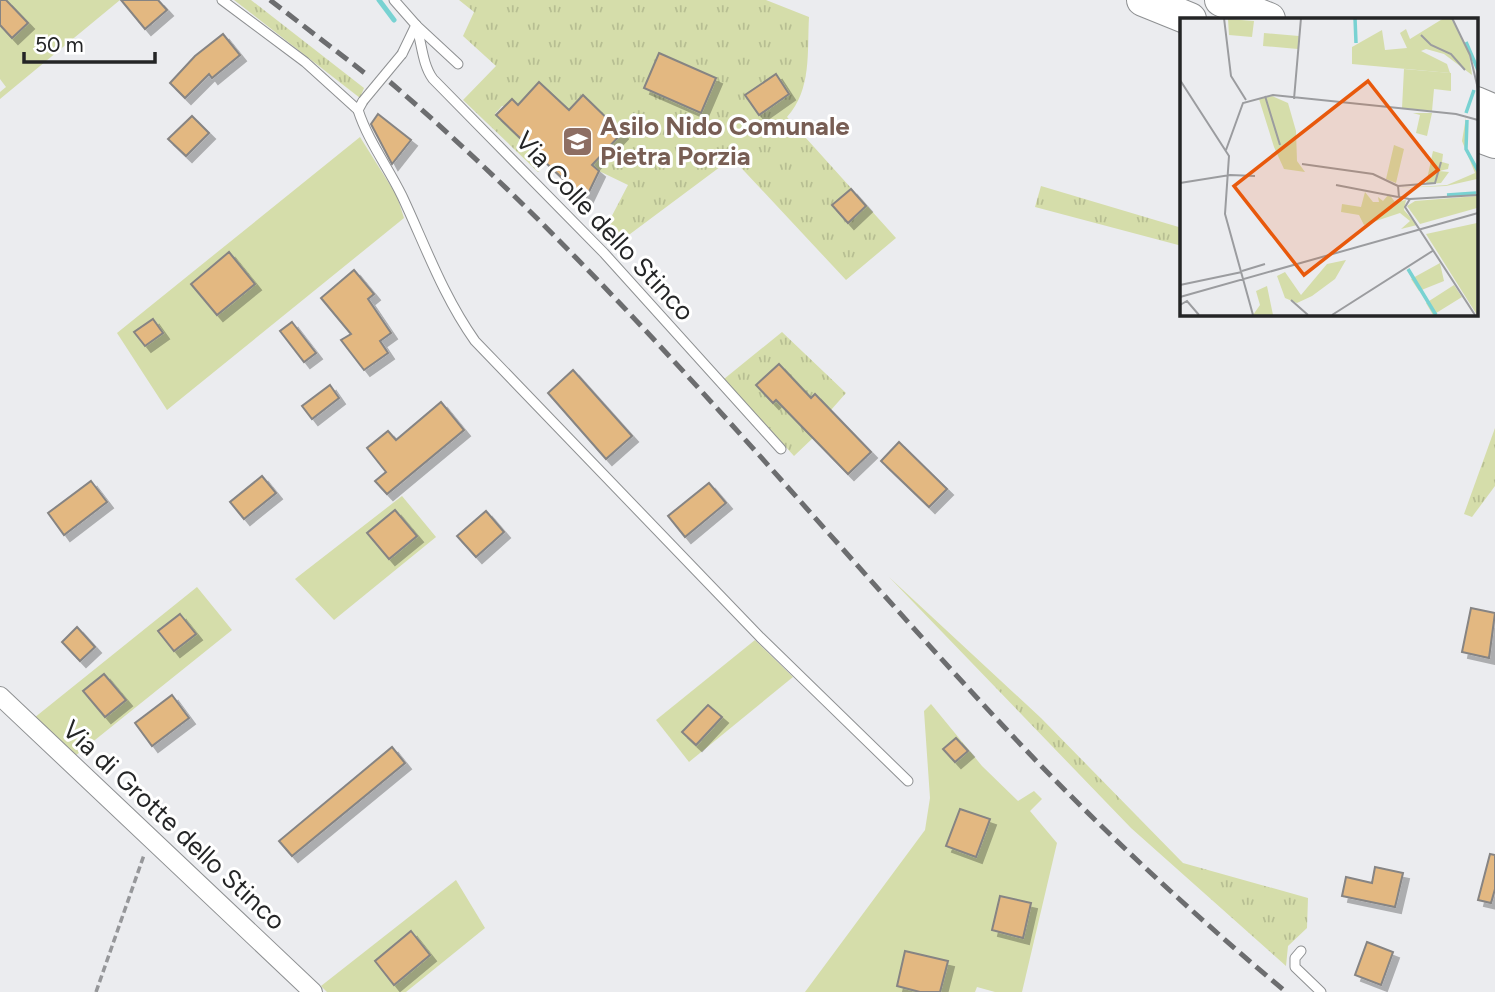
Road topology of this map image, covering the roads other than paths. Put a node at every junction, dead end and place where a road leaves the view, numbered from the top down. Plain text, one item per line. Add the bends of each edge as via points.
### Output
1 (222, 0) edge
2 (394, 0) edge
3 (1143, 0) edge
4 (1221, 0) edge
5 (1188, 18) edge
6 (1266, 18) edge
7 (415, 25) junction
8 (458, 64) dead end
9 (1478, 104) edge
10 (358, 110) junction
11 (1495, 111) edge
12 (1478, 136) edge
13 (1495, 142) edge
14 (781, 449) dead end
15 (0, 696) edge
16 (908, 781) dead end
17 (1301, 951) dead end
18 (313, 992) edge
19 (1321, 992) edge

1 - 10 lane via 305,62
2 - 7 lane, Via Colle dello Stinco
3 - 5 highway
4 - 6 highway
7 - 8 lane
7 - 10 lane, bridge via 402,54
7 - 14 lane, Via Colle dello Stinco via 433,79 604,253
9 - 11 highway
10 - 16 lane via 449,299 475,341 760,637
12 - 13 highway
15 - 18 street, Via di Grotte dello Stinco
17 - 19 lane via 1294,963 1297,972

